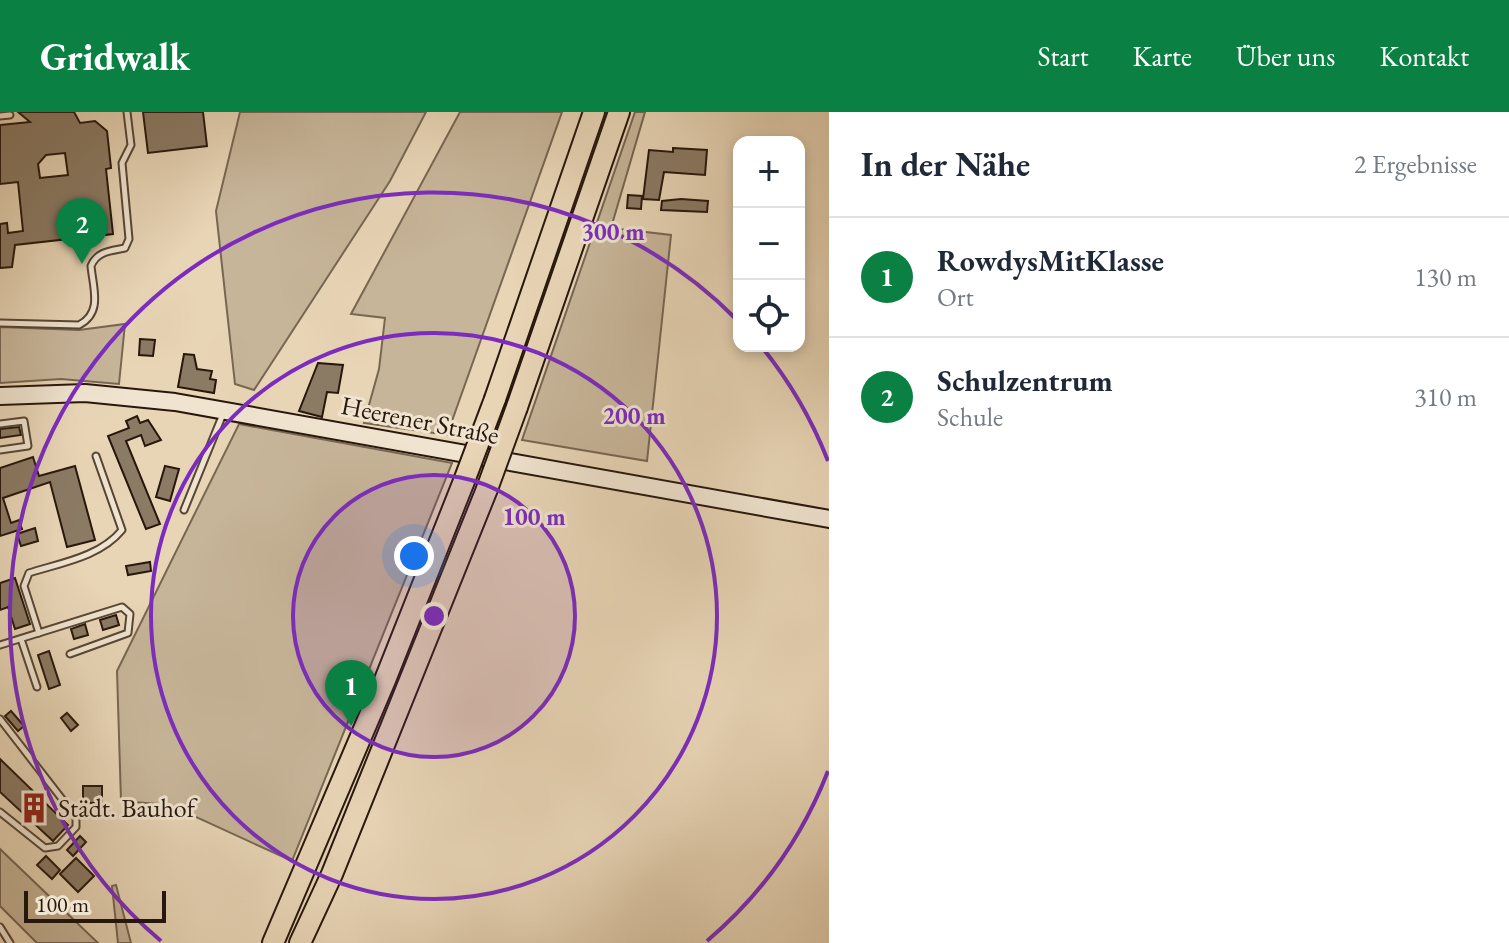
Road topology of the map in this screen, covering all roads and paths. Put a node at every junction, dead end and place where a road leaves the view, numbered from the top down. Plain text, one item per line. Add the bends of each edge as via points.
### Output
1 (127, 112) edge
2 (594, 112) edge
3 (619, 112) edge
4 (10, 115) dead end
5 (0, 116) edge
6 (0, 323) edge
7 (0, 396) edge
8 (224, 409) junction
9 (0, 424) edge
10 (0, 450) edge
11 (96, 456) dead end
12 (184, 510) dead end
13 (829, 519) edge
14 (39, 633) junction
15 (21, 639) junction
16 (0, 645) edge
17 (70, 654) dead end
18 (37, 687) dead end
19 (0, 719) edge
20 (0, 812) edge
21 (0, 927) edge
22 (10, 943) edge
23 (273, 943) edge
24 (300, 943) edge

1 - 6 lane via 131,145 122,163 129,239 125,248 94,259 95,309 89,320 79,325
2 - 23 highway, bridge via 464,481
3 - 24 highway, bridge via 487,489
4 - 5 lane
7 - 8 main road, Heerener Straße via 85,393
8 - 12 lane
8 - 13 main road, Heerener Straße
9 - 10 lane via 24,421 28,446
11 - 14 lane via 122,530 99,550 29,573 24,586
14 - 15 lane
14 - 17 lane via 122,607 130,614 128,633
15 - 16 lane
15 - 18 lane
19 - 20 lane via 76,817 76,827 58,846 45,848
21 - 22 lane

